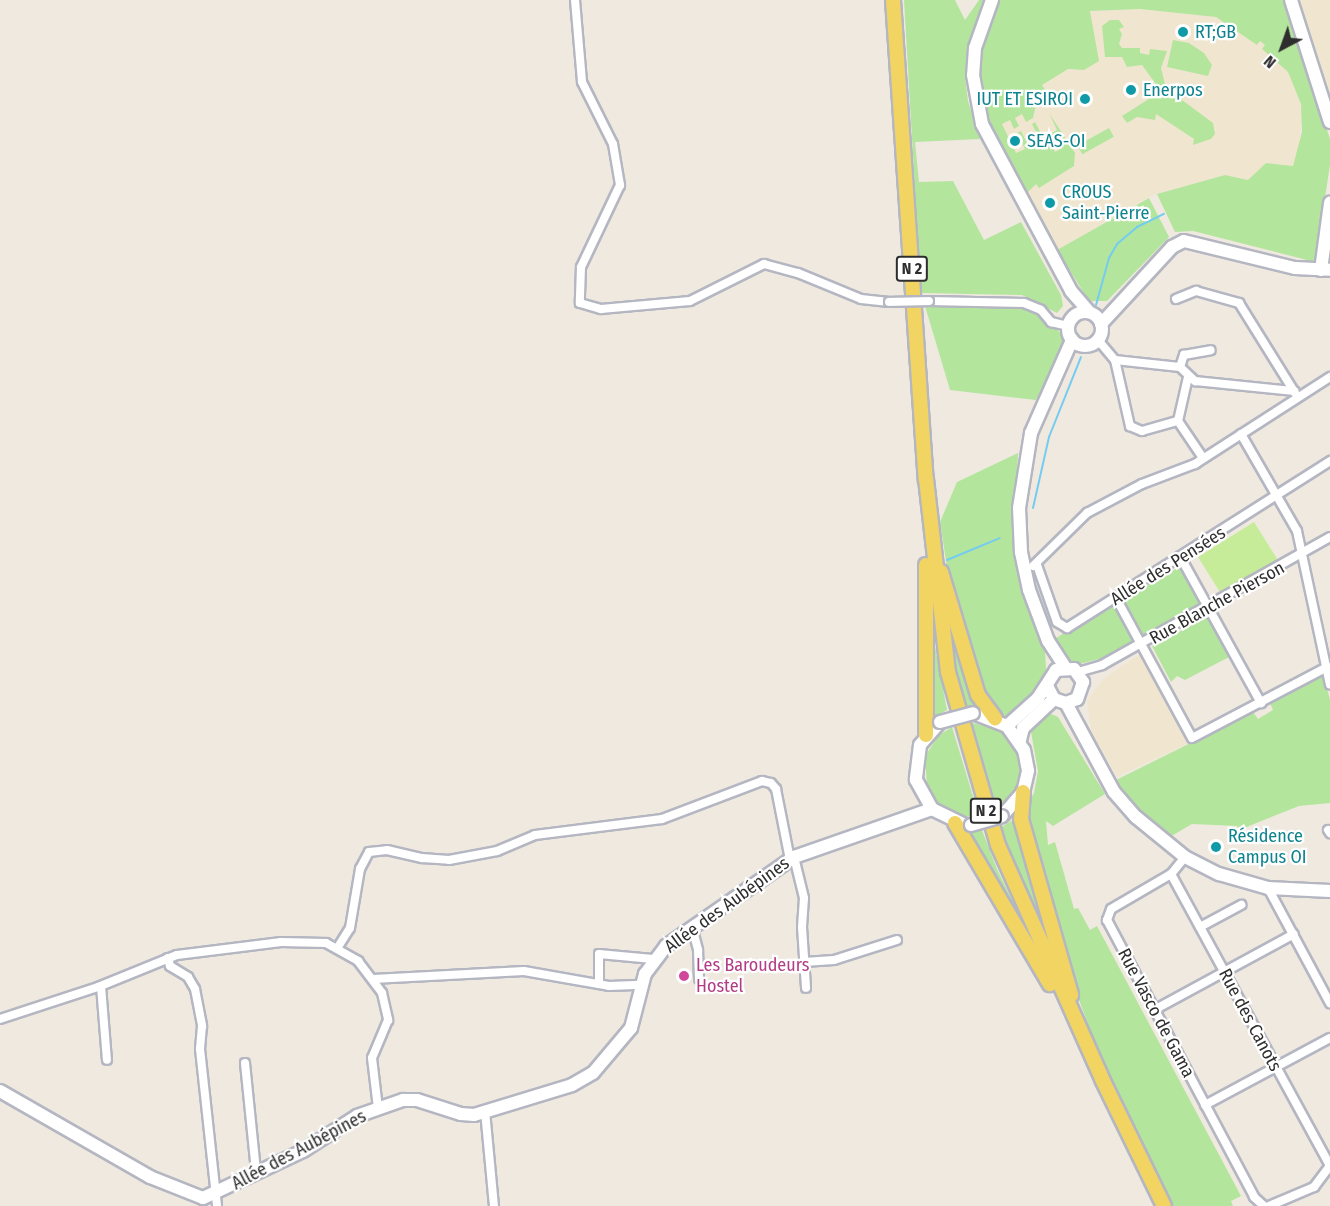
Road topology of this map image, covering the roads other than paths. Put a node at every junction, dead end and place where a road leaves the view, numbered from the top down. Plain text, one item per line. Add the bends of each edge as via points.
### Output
1 (575, 0) edge
2 (887, 0) edge
3 (895, 0) edge
4 (992, 0) edge
5 (1291, 0) edge
6 (897, 60) junction
7 (1330, 122) edge
8 (1330, 203) edge
9 (1326, 270) edge
10 (1071, 291) junction
11 (1176, 299) dead end
12 (1095, 317) junction
13 (1071, 321) junction
14 (1098, 340) junction
15 (1076, 343) junction
16 (1211, 350) dead end
17 (1115, 360) junction
18 (1180, 367) junction
19 (1188, 377) junction
20 (1330, 377) edge
21 (1296, 393) junction
22 (1178, 421) junction
23 (1241, 434) junction
24 (1203, 458) junction
25 (1330, 461) edge
26 (926, 479) junction
27 (1278, 496) junction
28 (931, 523) junction
29 (1330, 537) edge
30 (1304, 555) junction
31 (1181, 558) junction
32 (1037, 565) junction
33 (1024, 569) junction
34 (1116, 598) junction
35 (1209, 607) junction
36 (1048, 641) junction
37 (1141, 645) junction
38 (1065, 667) junction
39 (1327, 667) junction
40 (1052, 673) junction
41 (1081, 677) junction
42 (1330, 685) edge
43 (1047, 686) junction
44 (1053, 699) junction
45 (1072, 701) junction
46 (1261, 703) junction
47 (995, 718) junction
48 (1007, 726) junction
49 (926, 735) junction
50 (1020, 740) junction
51 (919, 791) junction
52 (1023, 792) junction
53 (932, 809) junction
54 (899, 820) junction
55 (955, 823) junction
56 (1185, 857) junction
57 (792, 858) junction
58 (1172, 874) junction
59 (1268, 888) junction
60 (1330, 891) edge
61 (1241, 905) dead end
62 (692, 927) junction
63 (1200, 927) junction
64 (1294, 934) junction
65 (897, 940) dead end
66 (338, 947) junction
67 (168, 958) junction
68 (653, 960) junction
69 (804, 962) junction
70 (1224, 972) junction
71 (373, 979) junction
72 (699, 979) dead end
73 (599, 984) junction
74 (642, 985) junction
75 (101, 986) junction
76 (806, 988) dead end
77 (1330, 1003) edge
78 (1154, 1010) junction
79 (0, 1019) edge
80 (1330, 1038) edge
81 (107, 1060) dead end
82 (245, 1063) dead end
83 (1277, 1069) junction
84 (1103, 1081) junction
85 (0, 1091) edge
86 (1205, 1105) junction
87 (378, 1108) junction
88 (485, 1111) junction
89 (1330, 1166) edge
90 (255, 1172) junction
91 (216, 1200) edge
92 (494, 1206) edge
93 (1164, 1206) edge
94 (1264, 1206) edge
95 (1269, 1206) edge

1 - 13 street, bridge via 582,82 613,144 620,185 581,267 580,303 602,309 690,301 764,264 798,273 861,299 1024,303 1041,310 1054,323
2 - 6 main road, N 2
3 - 6 main road, N 2
4 - 10 street via 975,48 973,75 982,124
5 - 7 street
6 - 26 main road, N 2
8 - 9 street
9 - 12 street via 1295,268 1184,241 1172,247 1116,305
10 - 12 street
10 - 13 street
11 - 21 street via 1196,291 1239,303
12 - 13 street
12 - 14 street
13 - 15 street
14 - 15 street
14 - 17 street
15 - 33 street via 1040,407 1024,458 1019,522
16 - 18 street via 1184,355
17 - 18 street
17 - 22 street via 1133,430
18 - 19 street
19 - 21 street
19 - 22 street
20 - 21 street
21 - 23 street
22 - 24 street
23 - 24 street
23 - 27 street
24 - 32 street via 1087,513 1067,528
25 - 27 street, Allée des Pensées
26 - 28 main road, N 2
26 - 49 main road
27 - 30 street via 1289,511
27 - 31 street, Allée des Pensées
28 - 47 main road via 958,636 978,695
28 - 84 main road, N 2 via 948,672 978,784 1008,870
29 - 30 street, Rue Blanche Pierson
30 - 35 street, Rue Blanche Pierson
30 - 39 street
31 - 34 street, Allée des Pensées
31 - 35 street
32 - 33 street
32 - 34 street, Allée des Pensées via 1061,628
33 - 36 street
34 - 37 street
35 - 37 street, Rue Blanche Pierson
35 - 46 street
36 - 38 street
36 - 40 street
37 - 41 street, Rue Blanche Pierson
37 - 46 street via 1192,738
38 - 40 street
38 - 41 street
39 - 42 street
39 - 46 street
40 - 43 street
41 - 45 street
43 - 44 street
43 - 48 street
44 - 45 street
44 - 50 street via 1023,728
45 - 56 street via 1081,730 1114,792 1136,817
47 - 48 street
47 - 49 street, bridge via 973,713 940,722
48 - 50 street
49 - 51 street via 915,768
50 - 52 street via 1028,771
51 - 53 street
51 - 54 street
52 - 55 street, bridge via 1002,816 971,825
52 - 84 main road via 1021,819 1073,999
53 - 54 street, Allée des Aubépines
53 - 55 street
54 - 57 street, Allée des Aubépines
55 - 84 main road via 1029,945
56 - 58 street, Rue Vasco de Gama
56 - 59 street via 1219,874
57 - 62 street, Allée des Aubépines
57 - 66 street via 777,789 762,781 662,819 535,835 497,851 449,860 387,849 369,852 360,868 350,928
57 - 69 street via 804,898
58 - 63 street, Rue des Canots
58 - 78 street, Rue Vasco de Gama via 1111,909 1107,918
59 - 60 street
59 - 64 street
61 - 63 street
62 - 68 street, Allée des Aubépines
62 - 72 street
63 - 70 street, Rue des Canots
64 - 70 street
64 - 77 street
65 - 69 street via 834,960
66 - 67 street via 311,941 281,942
66 - 71 street via 358,961
67 - 75 street
67 - 91 street via 170,966 188,978 195,989 202,1026 200,1049
68 - 73 street via 603,952 597,957
68 - 74 street, Allée des Aubépines
69 - 76 street
70 - 78 street
70 - 83 street, Rue des Canots
71 - 73 street via 524,971
71 - 87 street via 387,1011 386,1029 372,1058
73 - 74 street
74 - 88 street, Allée des Aubépines via 631,1028 593,1073 552,1093
75 - 79 street
75 - 81 street
78 - 86 street, Rue Vasco de Gama
80 - 83 street
82 - 90 street
83 - 86 street
83 - 89 street, Rue des Canots
84 - 93 main road, N 2
85 - 91 street, Allée des Aubépines via 160,1181 196,1198
86 - 94 street, Rue Vasco de Gama via 1254,1197
87 - 88 street, Allée des Aubépines via 417,1100 461,1114
87 - 90 street, Allée des Aubépines
88 - 92 street
89 - 95 street via 1314,1187
90 - 91 street, Allée des Aubépines

